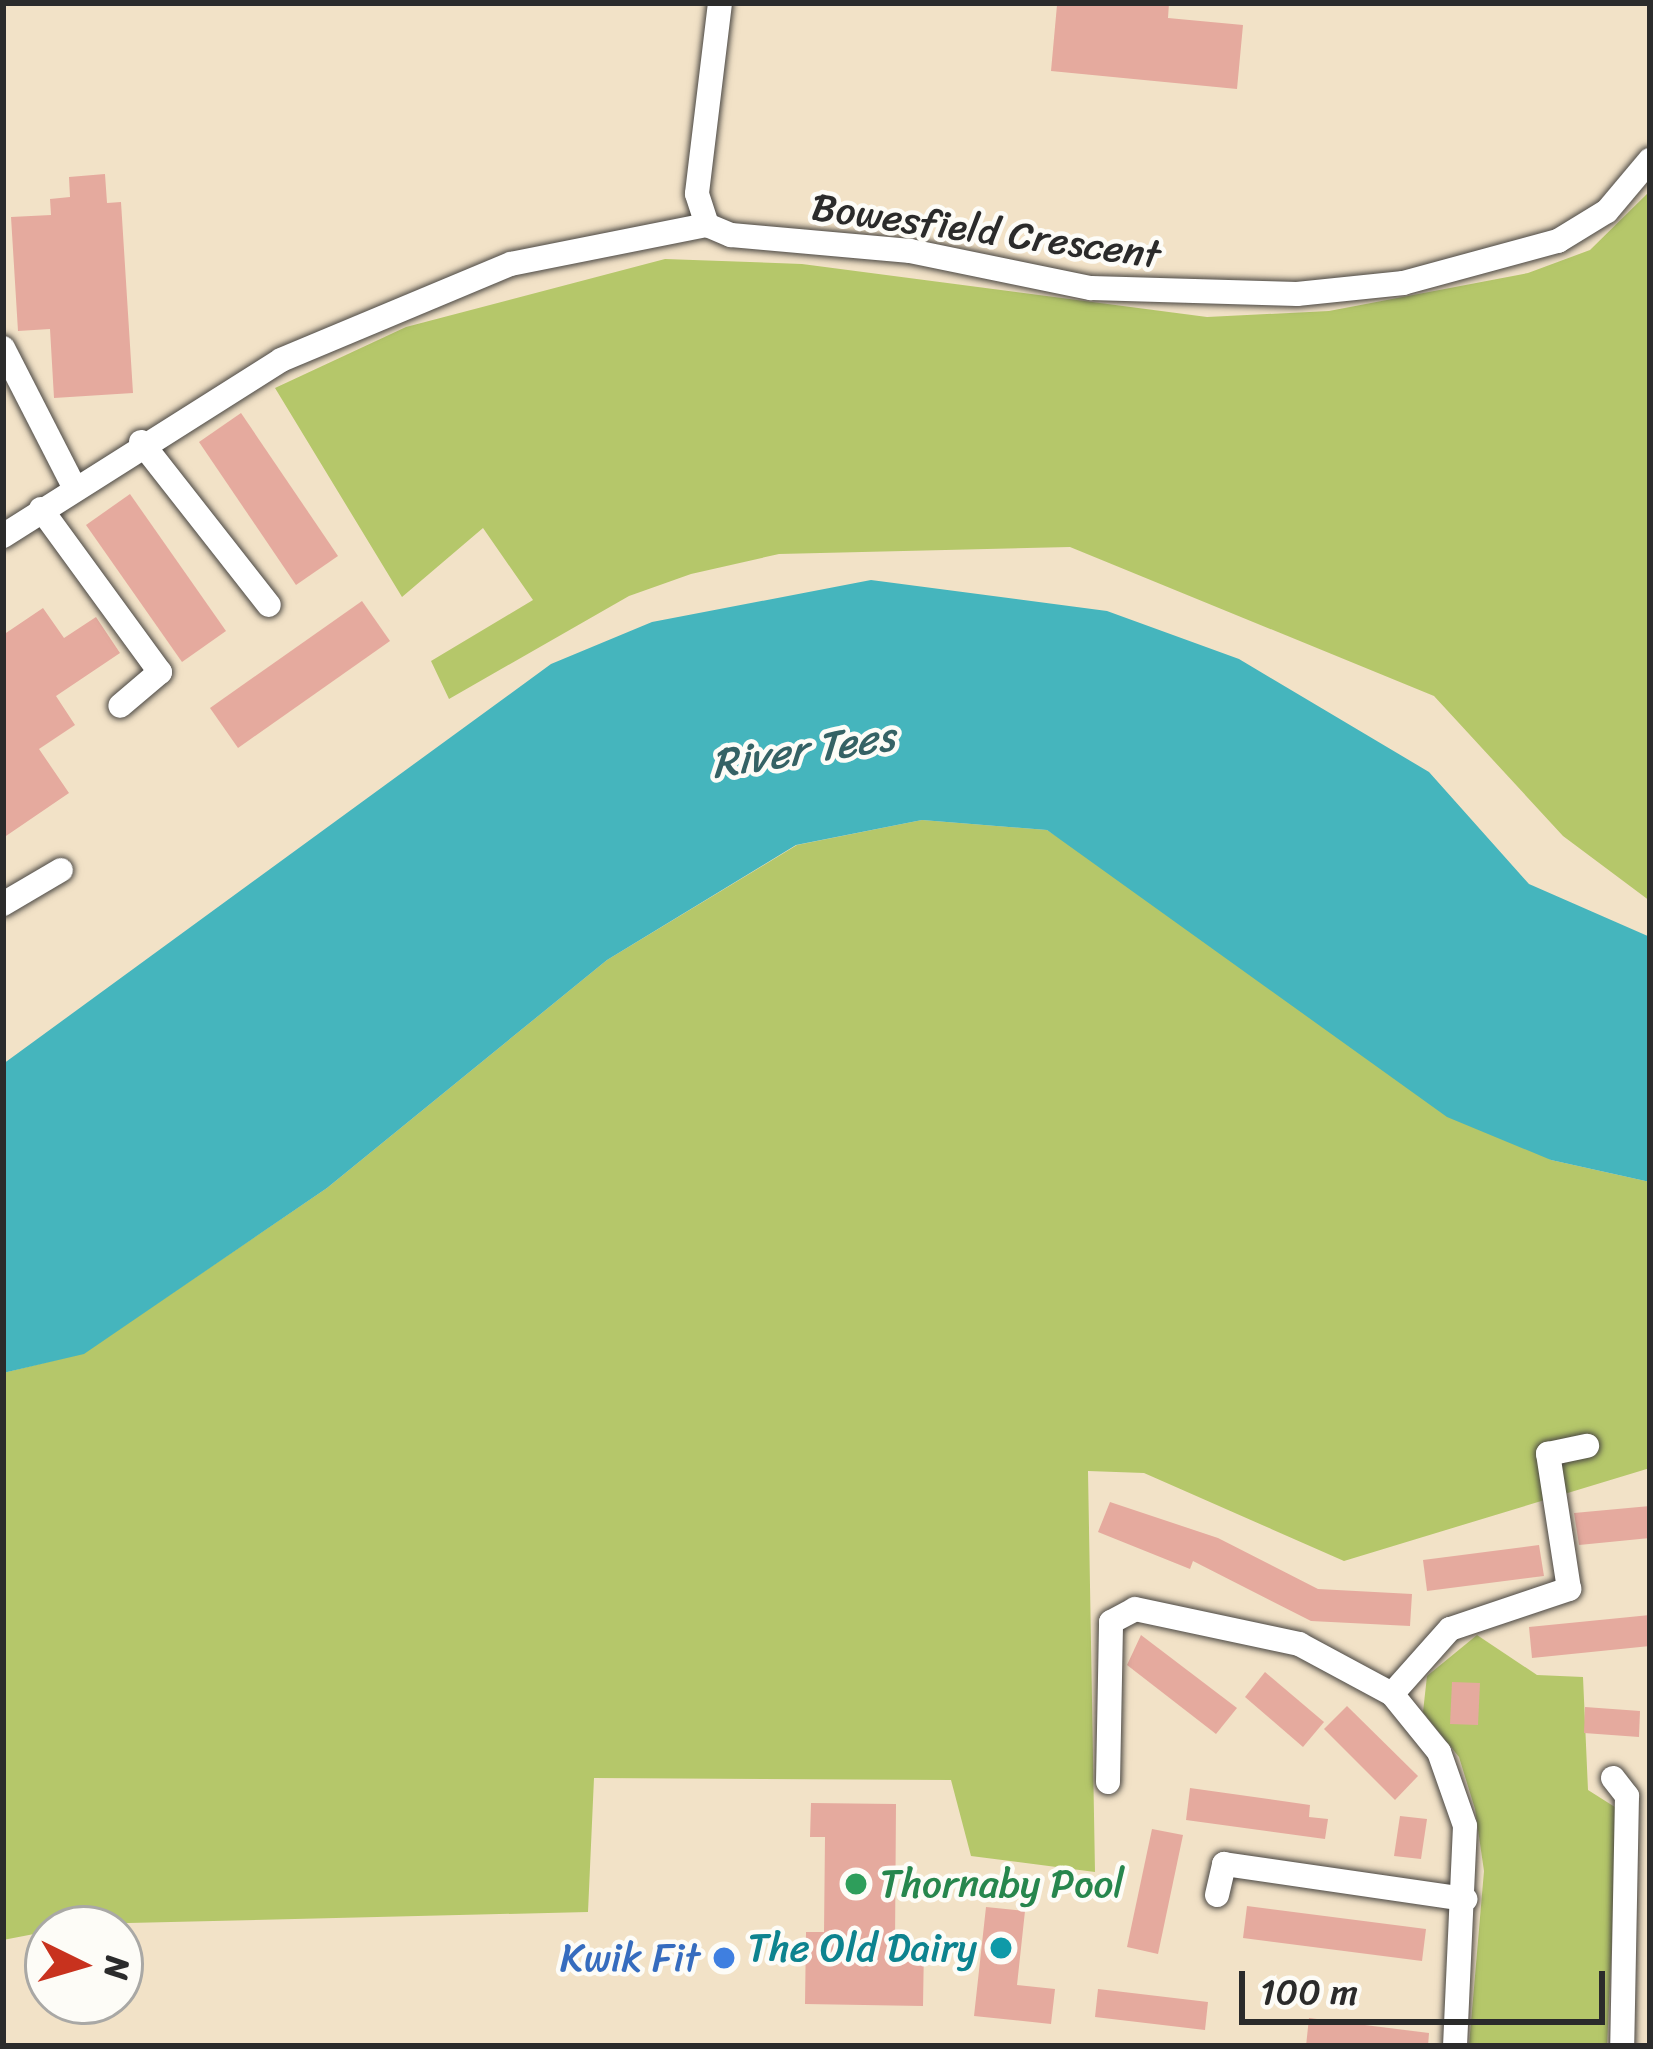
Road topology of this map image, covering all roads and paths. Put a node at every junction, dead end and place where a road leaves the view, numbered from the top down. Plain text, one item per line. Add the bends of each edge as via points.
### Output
1 (720, 3) edge
2 (1650, 160) edge
3 (707, 225) junction
4 (3, 348) edge
5 (141, 442) junction
6 (74, 487) junction
7 (41, 509) junction
8 (3, 536) edge
9 (269, 605) dead end
10 (120, 706) dead end
11 (61, 871) dead end
12 (3, 904) edge
13 (1587, 1446) dead end
14 (1392, 1694) junction
15 (1612, 1778) dead end
16 (1108, 1782) dead end
17 (1216, 1895) dead end
18 (1465, 1899) junction
19 (1455, 2046) edge
20 (1622, 2046) edge

1 - 3 street via 697,194
2 - 3 street, Bowesfield Crescent via 1607,211 1558,241 1403,283 1297,294 1091,288
3 - 5 street, Bowesfield Crescent via 511,264 280,361
4 - 6 street
5 - 6 street, Bowesfield Crescent
5 - 9 street
6 - 7 street, Bowesfield Crescent
7 - 8 street, Bowesfield Crescent
7 - 10 street via 160,672
11 - 12 street
13 - 14 street via 1548,1454 1569,1589 1450,1629
14 - 16 street via 1299,1644 1135,1610 1111,1622
14 - 18 street via 1439,1752 1466,1826
15 - 20 street via 1627,1796
17 - 18 street via 1224,1864
18 - 19 street

